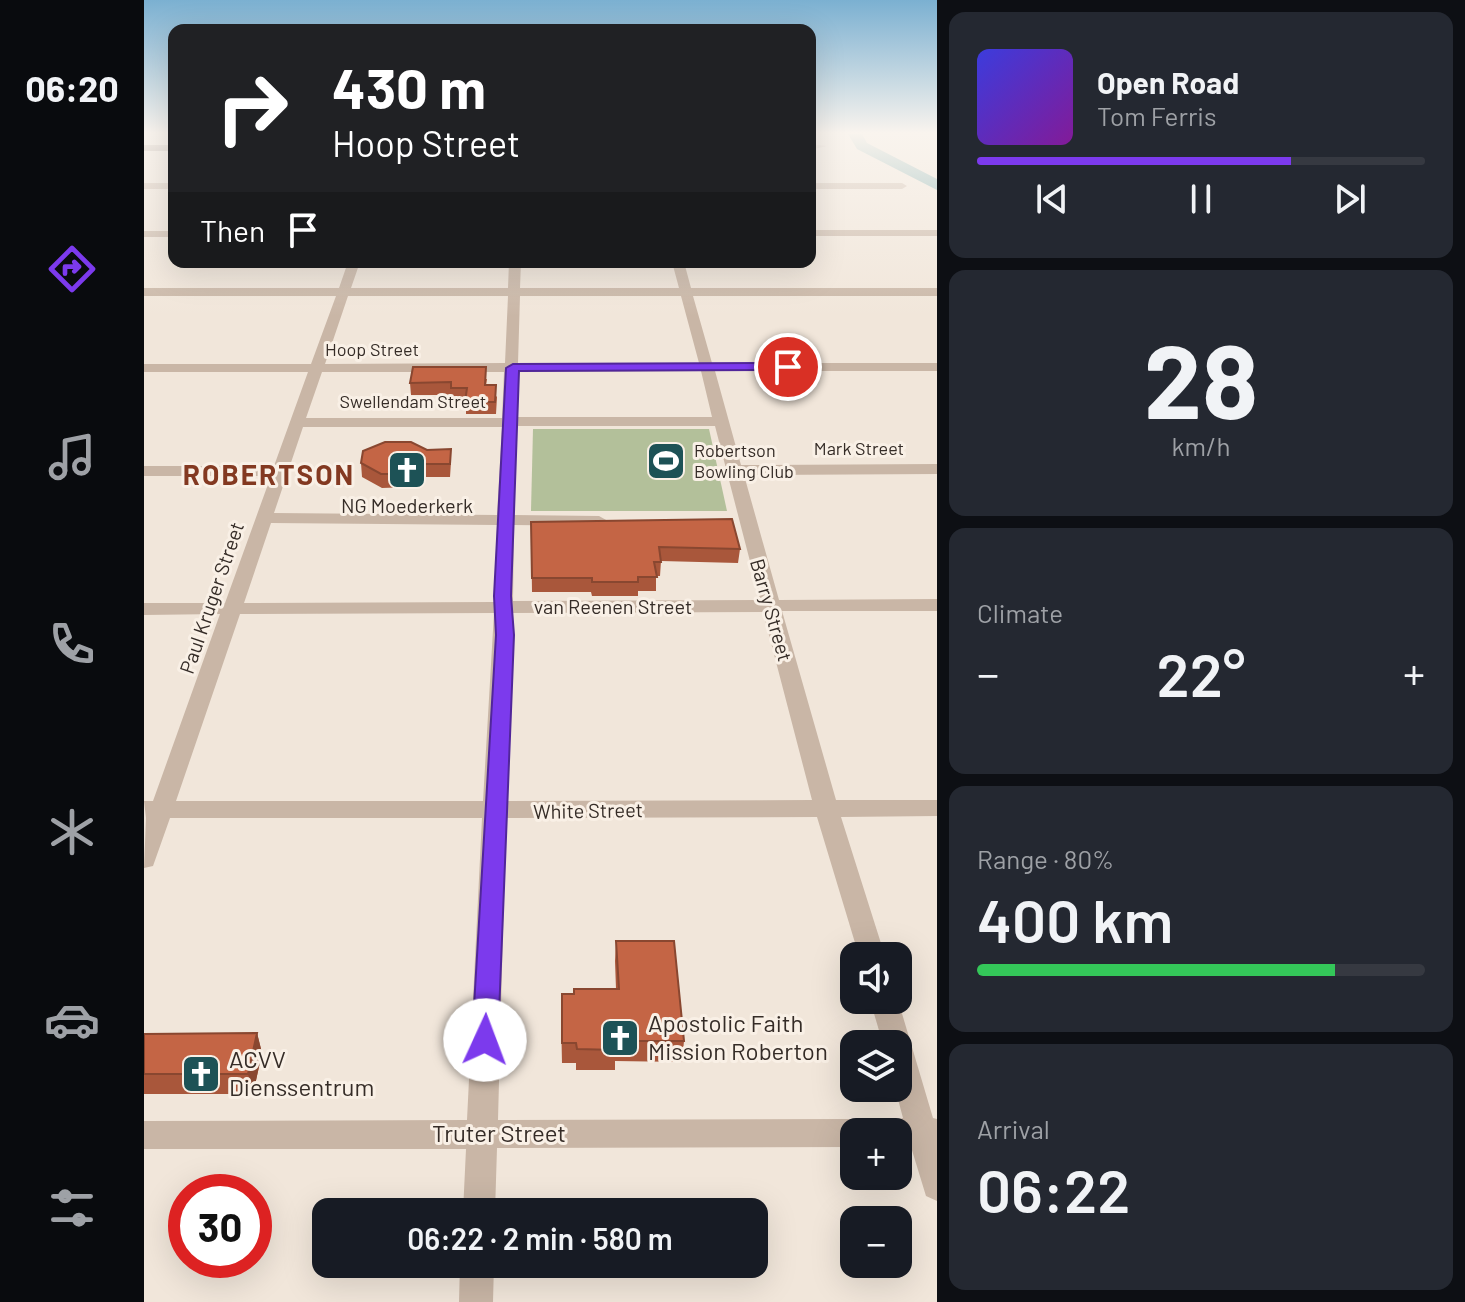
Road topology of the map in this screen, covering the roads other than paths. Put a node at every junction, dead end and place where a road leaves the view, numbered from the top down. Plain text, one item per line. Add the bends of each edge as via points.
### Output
1 (816, 233) edge
2 (937, 233) edge
3 (144, 234) edge
4 (168, 234) edge
5 (352, 268) edge
6 (515, 268) edge
7 (680, 268) edge
8 (144, 292) edge
9 (515, 292) junction
10 (686, 292) junction
11 (937, 292) edge
12 (344, 293) junction
13 (937, 367) edge
14 (144, 368) edge
15 (317, 368) junction
16 (513, 368) junction
17 (707, 368) junction
18 (510, 421) junction
19 (720, 421) junction
20 (297, 423) junction
21 (937, 469) edge
22 (733, 470) junction
23 (144, 471) edge
24 (280, 471) junction
25 (263, 518) junction
26 (506, 520) junction
27 (612, 521) edge
28 (937, 605) edge
29 (770, 606) junction
30 (503, 607) junction
31 (232, 608) junction
32 (144, 609) edge
33 (827, 808) junction
34 (937, 808) edge
35 (152, 810) edge
36 (494, 810) junction
37 (144, 859) edge
38 (868, 942) edge
39 (912, 1102) edge
40 (919, 1132) edge
41 (840, 1133) edge
42 (481, 1134) junction
43 (144, 1135) edge
44 (937, 1185) edge
45 (479, 1198) edge
46 (477, 1278) edge
47 (476, 1302) edge

1 - 2 street
3 - 4 street
5 - 12 street, Paul Kruger Street
6 - 9 street
7 - 10 street, Barry Street
8 - 12 street
9 - 10 street
9 - 12 street
9 - 16 street
10 - 11 street
10 - 17 street, Barry Street
12 - 15 street, Paul Kruger Street
13 - 17 street, Hoop Street
14 - 15 street, Hoop Street
15 - 16 street, Hoop Street
15 - 20 street, Paul Kruger Street
16 - 17 street, Hoop Street
16 - 18 street
17 - 19 street, Barry Street
18 - 19 street, Swellendam Street
18 - 20 street, Swellendam Street
18 - 26 street
19 - 22 street, Barry Street
20 - 24 street, Paul Kruger Street
21 - 22 street, Mark Street
22 - 29 street, Barry Street via 740,521
23 - 24 street
24 - 25 street, Paul Kruger Street
25 - 26 street
25 - 31 street, Paul Kruger Street
26 - 27 street
26 - 30 street
28 - 29 street, van Reenen Street
29 - 30 street, van Reenen Street
29 - 33 street, Barry Street
30 - 31 street, van Reenen Street
30 - 36 street
31 - 32 street, van Reenen Street
31 - 35 street, Paul Kruger Street
33 - 34 street, White Street
33 - 36 street, White Street
33 - 38 street, Barry Street
35 - 36 street, White Street
35 - 37 street, Paul Kruger Street
36 - 42 street
39 - 40 street
40 - 44 street
41 - 42 street, Truter Street
42 - 43 street, Truter Street
42 - 45 street
46 - 47 street

